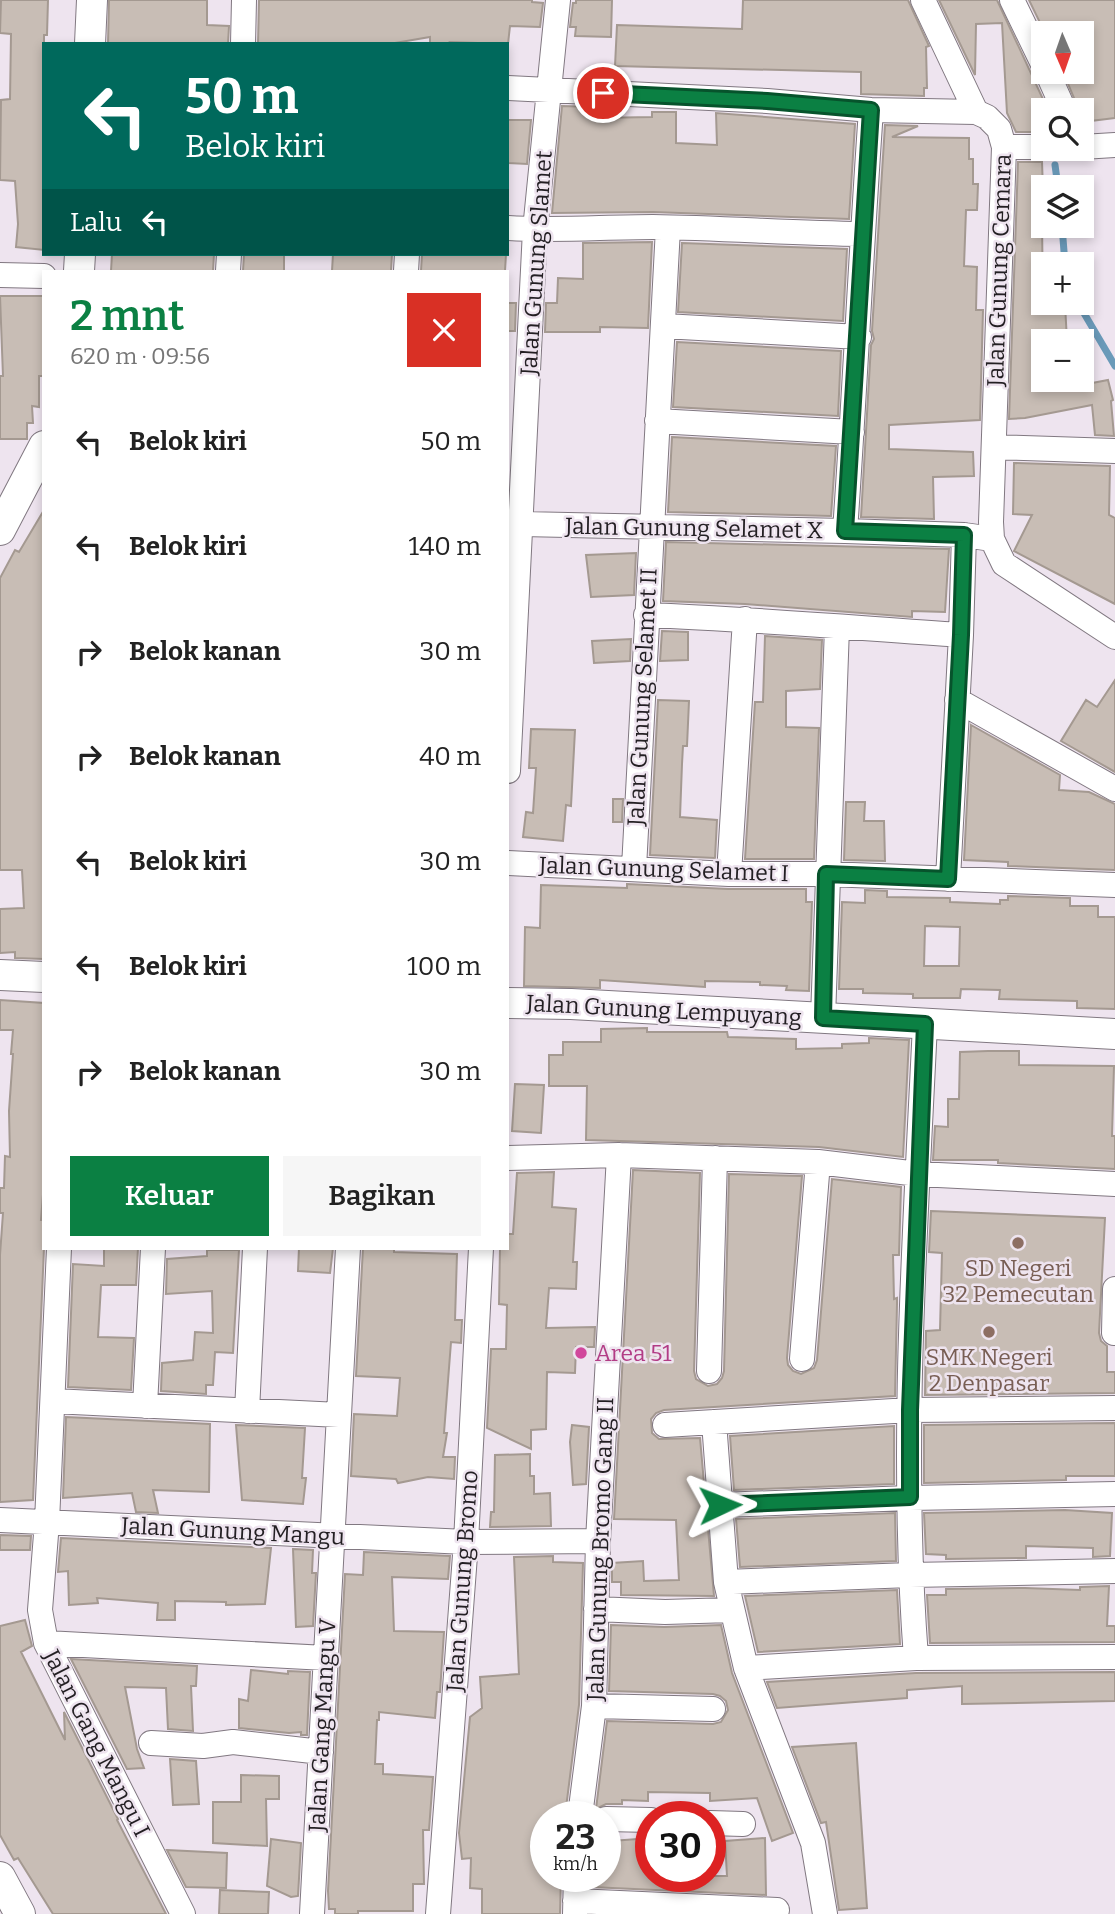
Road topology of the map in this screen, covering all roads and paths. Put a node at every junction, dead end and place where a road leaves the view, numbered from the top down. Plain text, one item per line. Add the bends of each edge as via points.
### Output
1 (92, 0) edge
2 (244, 0) edge
3 (558, 0) edge
4 (923, 0) edge
5 (1012, 0) edge
6 (1031, 39) edge
7 (90, 42) edge
8 (243, 42) edge
9 (509, 88) edge
10 (549, 90) junction
11 (871, 110) junction
12 (975, 113) junction
13 (1115, 145) edge
14 (1031, 146) edge
15 (1094, 146) edge
16 (1004, 147) junction
17 (509, 228) edge
18 (668, 228) junction
19 (535, 230) junction
20 (862, 234) junction
21 (0, 275) edge
22 (42, 276) edge
23 (664, 326) junction
24 (859, 337) junction
25 (657, 421) junction
26 (517, 426) edge
27 (852, 432) junction
28 (994, 447) junction
29 (42, 450) edge
30 (1115, 451) edge
31 (522, 524) junction
32 (651, 526) junction
33 (0, 530) edge
34 (845, 531) junction
35 (964, 535) junction
36 (992, 539) junction
37 (646, 615) junction
38 (745, 619) junction
39 (837, 627) junction
40 (961, 635) junction
41 (1115, 637) edge
42 (957, 700) junction
43 (509, 753) edge
44 (1115, 789) edge
45 (509, 863) edge
46 (634, 868) junction
47 (729, 874) junction
48 (826, 874) junction
49 (948, 879) junction
50 (1115, 885) edge
51 (0, 975) edge
52 (42, 977) edge
53 (509, 1003) edge
54 (823, 1018) junction
55 (925, 1024) junction
56 (1115, 1034) edge
57 (619, 1156) junction
58 (509, 1158) edge
59 (715, 1158) junction
60 (818, 1162) junction
61 (918, 1174) junction
62 (1115, 1184) edge
63 (59, 1250) edge
64 (153, 1250) edge
65 (255, 1250) edge
66 (348, 1250) edge
67 (481, 1250) edge
68 (1115, 1289) edge
69 (1114, 1333) edge
70 (802, 1359) dead end
71 (709, 1371) dead end
72 (53, 1401) junction
73 (145, 1406) junction
74 (1115, 1408) edge
75 (910, 1410) junction
76 (247, 1411) junction
77 (339, 1415) junction
78 (714, 1422) junction
79 (665, 1424) dead end
80 (1115, 1494) edge
81 (910, 1497) junction
82 (720, 1505) junction
83 (0, 1520) edge
84 (47, 1522) junction
85 (332, 1535) junction
86 (597, 1541) junction
87 (466, 1542) junction
88 (1115, 1571) edge
89 (910, 1575) junction
90 (726, 1583) junction
91 (596, 1609) junction
92 (732, 1610) junction
93 (46, 1643) junction
94 (1115, 1657) edge
95 (326, 1658) junction
96 (916, 1658) junction
97 (746, 1668) junction
98 (594, 1706) junction
99 (713, 1709) dead end
100 (150, 1742) dead end
101 (321, 1752) junction
102 (582, 1801) edge
103 (726, 1823) edge
104 (743, 1824) dead end
105 (0, 1877) edge
106 (575, 1908) edge
107 (777, 1910) dead end
108 (20, 1914) edge
109 (183, 1914) edge
110 (312, 1914) edge
111 (438, 1914) edge
112 (825, 1914) edge

1 - 7 street
2 - 8 street
3 - 10 street, Jalan Gunung Slamet
4 - 12 street
5 - 6 street
9 - 10 street
10 - 11 street
10 - 19 street, Jalan Gunung Slamet
11 - 12 street
11 - 20 street
12 - 16 street, Jalan Gunung Cemara via 987,117 999,130
13 - 15 street
14 - 16 street
16 - 28 street, Jalan Gunung Cemara
17 - 19 street
18 - 19 street
18 - 20 street
18 - 23 street, Jalan Gunung Selamet II
19 - 26 street, Jalan Gunung Slamet
20 - 24 street
21 - 22 street
23 - 24 street
23 - 25 street, Jalan Gunung Selamet II
24 - 27 street
25 - 27 street
25 - 32 street, Jalan Gunung Selamet II
26 - 31 street, Jalan Gunung Slamet
27 - 34 street
28 - 30 street
28 - 36 street, Jalan Gunung Cemara
29 - 33 street
31 - 32 street, Jalan Gunung Selamet X
31 - 43 street, Jalan Gunung Slamet
32 - 34 street, Jalan Gunung Selamet X
32 - 37 street, Jalan Gunung Selamet II
34 - 35 street, Jalan Gunung Selamet X
35 - 36 street, Jalan Gunung Selamet X
35 - 40 street
36 - 41 street via 1004,564
37 - 38 street
37 - 46 street, Jalan Gunung Selamet II
38 - 39 street
38 - 47 street
39 - 40 street
39 - 48 street
40 - 42 street
42 - 44 street
42 - 49 street
45 - 46 street, Jalan Gunung Selamet I
46 - 47 street, Jalan Gunung Selamet I
47 - 48 street, Jalan Gunung Selamet I
48 - 49 street, Jalan Gunung Selamet I
48 - 54 street
49 - 50 street, Jalan Gunung Selamet I
51 - 52 street
53 - 54 street, Jalan Gunung Lempuyang
54 - 55 street, Jalan Gunung Lempuyang
55 - 56 street, Jalan Gunung Lempuyang
55 - 61 street
57 - 58 street
57 - 59 street
57 - 86 street, Jalan Gunung Bromo Gang II
59 - 60 street
59 - 71 street
60 - 61 street
60 - 70 street
61 - 62 street
61 - 75 street
63 - 72 street, Jalan Gang Mangu I
64 - 73 street
65 - 76 street
66 - 77 street, Jalan Gang Mangu V
67 - 87 street, Jalan Gunung Bromo
68 - 69 street
72 - 73 street
72 - 84 street, Jalan Gang Mangu I
73 - 76 street
74 - 75 street
75 - 78 street
75 - 81 street
76 - 77 street
77 - 85 street, Jalan Gang Mangu V
78 - 79 street
78 - 82 street
80 - 81 street
81 - 82 street
81 - 89 street
82 - 90 street
83 - 84 street, Jalan Gunung Mangu
84 - 85 street, Jalan Gunung Mangu
84 - 93 street, Jalan Gang Mangu I via 40,1610
85 - 87 street, Jalan Gunung Mangu
85 - 95 street, Jalan Gang Mangu V
86 - 87 street, Jalan Gunung Mangu
86 - 91 street, Jalan Gunung Bromo Gang II
87 - 111 street, Jalan Gunung Bromo
88 - 89 street
89 - 90 street
89 - 96 street
90 - 92 street
91 - 92 street
91 - 98 street, Jalan Gunung Bromo Gang II
92 - 97 street
93 - 95 street
93 - 109 street, Jalan Gang Mangu I
94 - 96 street
95 - 101 street, Jalan Gang Mangu V
96 - 97 street
97 - 112 street via 813,1843
98 - 99 street
98 - 102 street, Jalan Gunung Bromo Gang II
100 - 101 street via 203,1746 233,1742
101 - 110 street, Jalan Gang Mangu V
103 - 104 street
105 - 108 street
106 - 107 street

